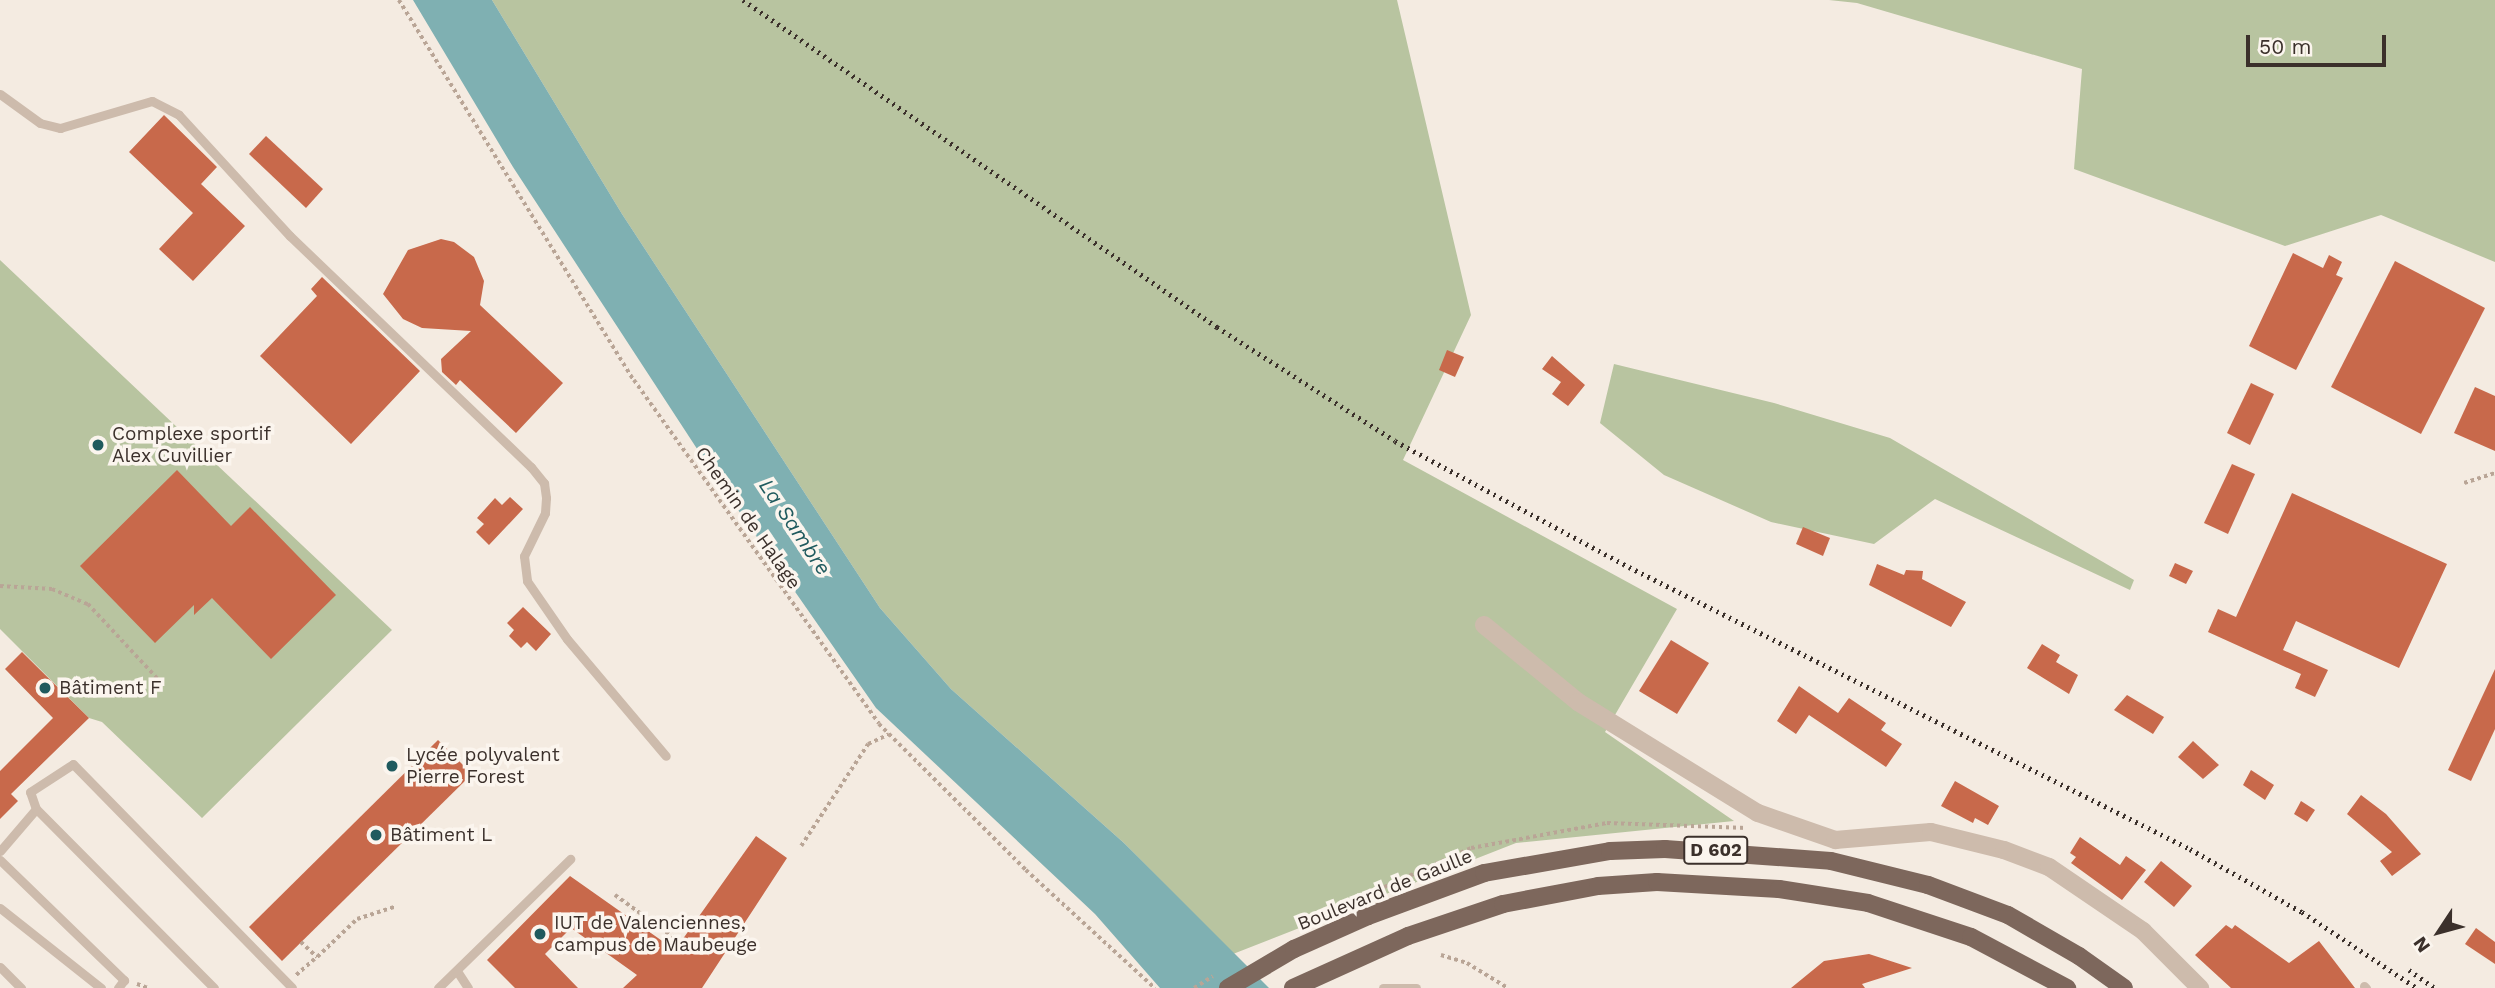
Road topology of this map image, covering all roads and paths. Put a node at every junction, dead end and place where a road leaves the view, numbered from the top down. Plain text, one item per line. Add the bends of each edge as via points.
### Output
1 (399, 0) edge
2 (0, 94) edge
3 (2495, 473) edge
4 (2464, 483) dead end
5 (0, 586) edge
6 (1484, 625) dead end
7 (158, 679) dead end
8 (889, 734) junction
9 (666, 756) dead end
10 (36, 809) junction
11 (801, 846) dead end
12 (0, 851) edge
13 (570, 859) dead end
14 (0, 860) edge
15 (615, 895) dead end
16 (395, 907) dead end
17 (0, 908) edge
18 (301, 942) dead end
19 (670, 947) dead end
20 (1441, 955) dead end
21 (317, 957) junction
22 (0, 967) edge
23 (457, 971) junction
24 (290, 985) edge
25 (21, 988) edge
26 (101, 988) edge
27 (118, 988) edge
28 (215, 988) edge
29 (438, 988) edge
30 (468, 988) edge
31 (1155, 988) edge
32 (1227, 988) edge
33 (1293, 988) edge
34 (1383, 988) edge
35 (1416, 988) edge
36 (1508, 988) edge
37 (2067, 988) edge
38 (2124, 988) edge
39 (2200, 988) edge

1 - 8 path, Chemin de Halage via 634,380
2 - 9 lane via 40,123 60,128 152,101 178,114 289,236 544,483 545,513 524,556 527,581 567,639
3 - 4 path
5 - 7 path via 52,589 88,604
6 - 39 street via 1578,702 1758,813 1835,840 1931,832 2004,850 2049,867 2143,931
8 - 11 path via 868,744
8 - 31 path, Chemin de Halage via 1026,870
10 - 12 lane
10 - 24 lane via 30,792 73,764
10 - 28 lane
13 - 23 lane
14 - 27 lane via 124,980
15 - 19 path via 676,939
16 - 21 path via 358,919
17 - 26 lane
18 - 21 path
20 - 36 path
21 - 24 path
22 - 25 lane
23 - 29 lane
23 - 30 lane
32 - 38 main road, Boulevard de Gaulle / D 602 via 1294,949 1484,873 1610,851 1713,850 1831,862 1955,894 2053,939
33 - 37 main road, D 602 via 1408,936 1503,904 1598,886 1712,883 1821,894 1918,917 2008,954
34 - 35 lane

